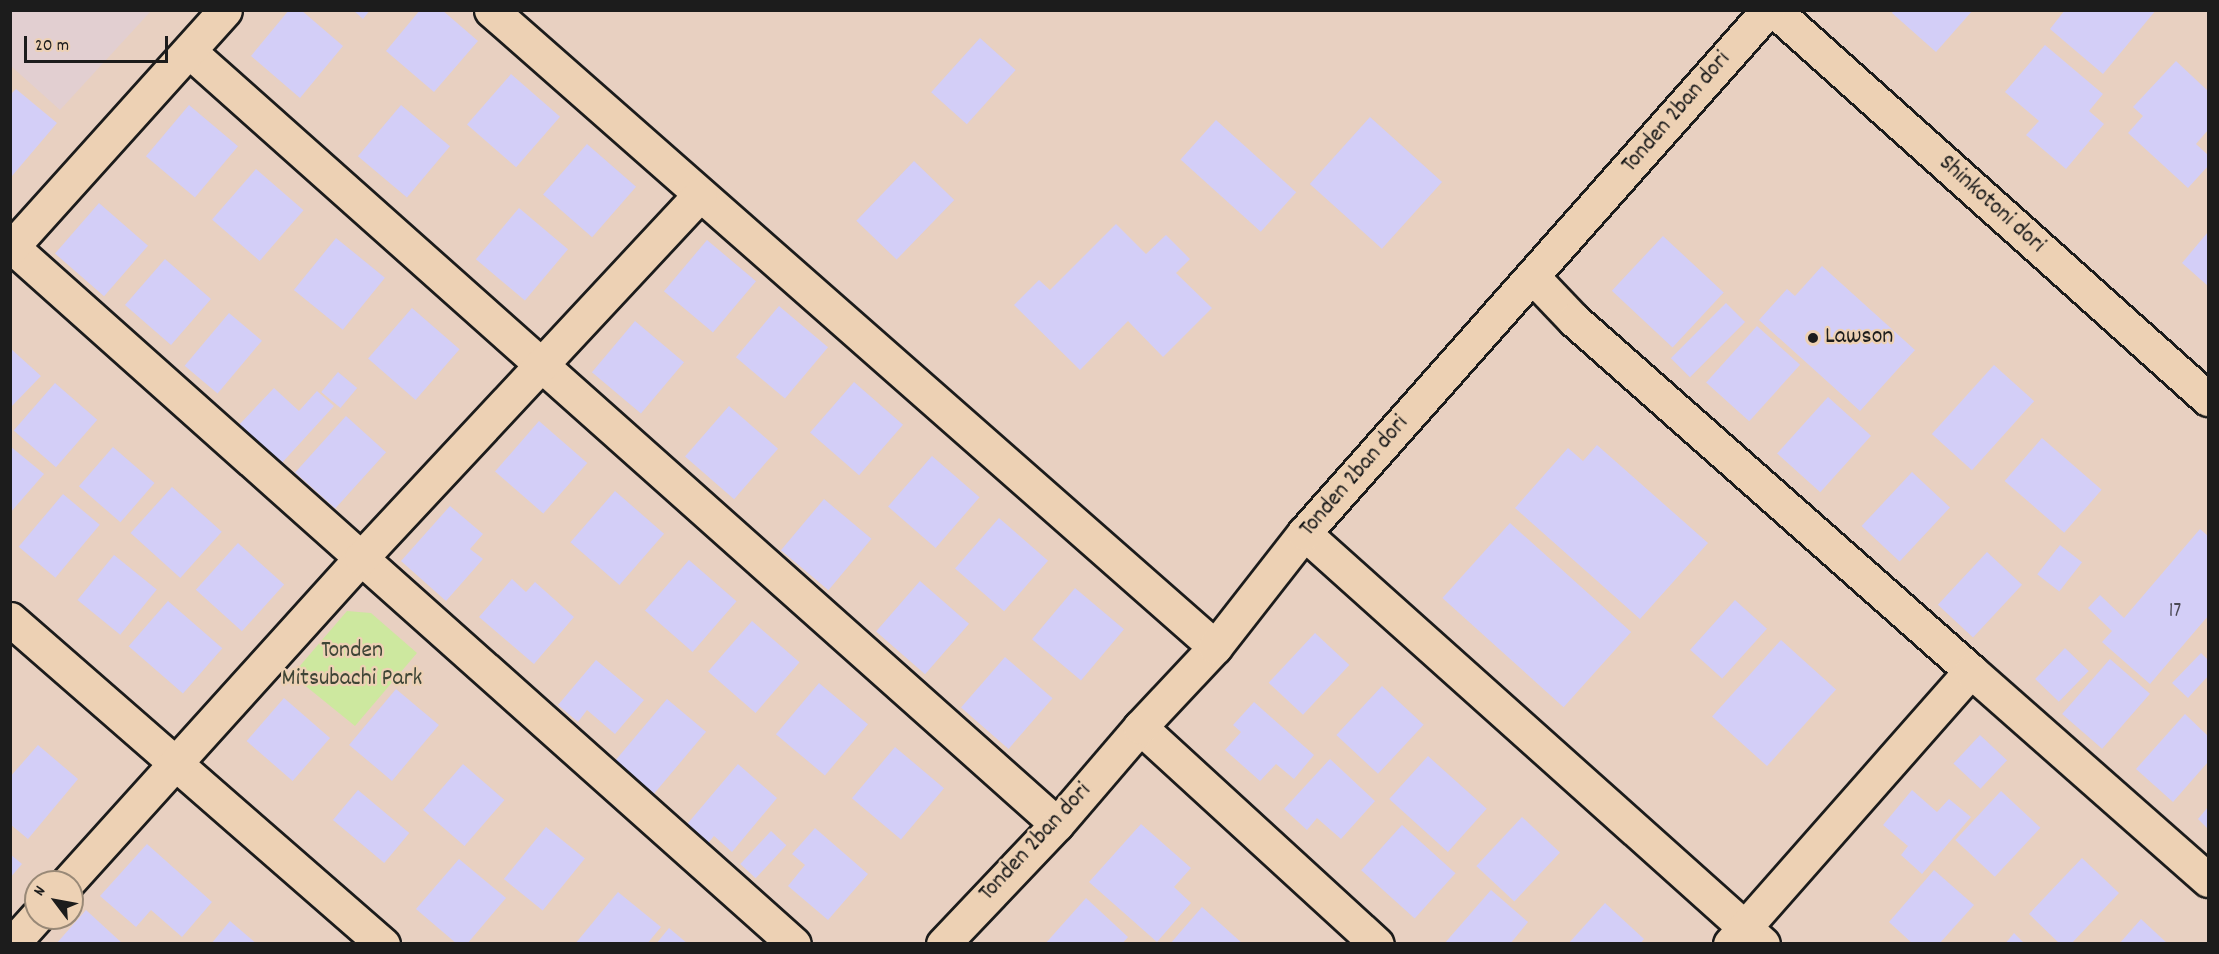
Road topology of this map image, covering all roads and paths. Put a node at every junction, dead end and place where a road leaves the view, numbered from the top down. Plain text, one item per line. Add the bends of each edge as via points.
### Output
1 (225, 10) edge
2 (490, 10) edge
3 (1768, 10) edge
4 (1774, 10) edge
5 (189, 51) junction
6 (700, 195) junction
7 (11, 247) edge
8 (1533, 277) junction
9 (541, 365) junction
10 (2208, 399) edge
11 (1304, 533) junction
12 (361, 558) junction
13 (10, 619) edge
14 (1215, 647) junction
15 (1971, 671) junction
16 (1140, 727) junction
17 (175, 764) junction
18 (1058, 824) junction
19 (79, 870) edge
20 (2208, 880) edge
21 (24, 930) edge
22 (1746, 938) edge
23 (12, 944) edge
24 (383, 944) edge
25 (794, 944) edge
26 (943, 944) edge
27 (1377, 944) edge

1 - 5 street
2 - 6 street
3 - 8 street, Tonden 2ban dori
4 - 10 street, Shinkotoni dori
5 - 7 street
5 - 9 street
6 - 9 street
6 - 14 street
7 - 12 street
8 - 11 street, Tonden 2ban dori
8 - 15 street via 1574,320
9 - 12 street
9 - 18 street
11 - 14 street, Tonden 2ban dori
11 - 22 street
12 - 17 street
12 - 25 street
13 - 17 street
14 - 16 street, Tonden 2ban dori
15 - 20 street
15 - 22 street
16 - 18 street, Tonden 2ban dori
16 - 27 street
17 - 19 street
17 - 24 street
18 - 26 street, Tonden 2ban dori
21 - 23 street

